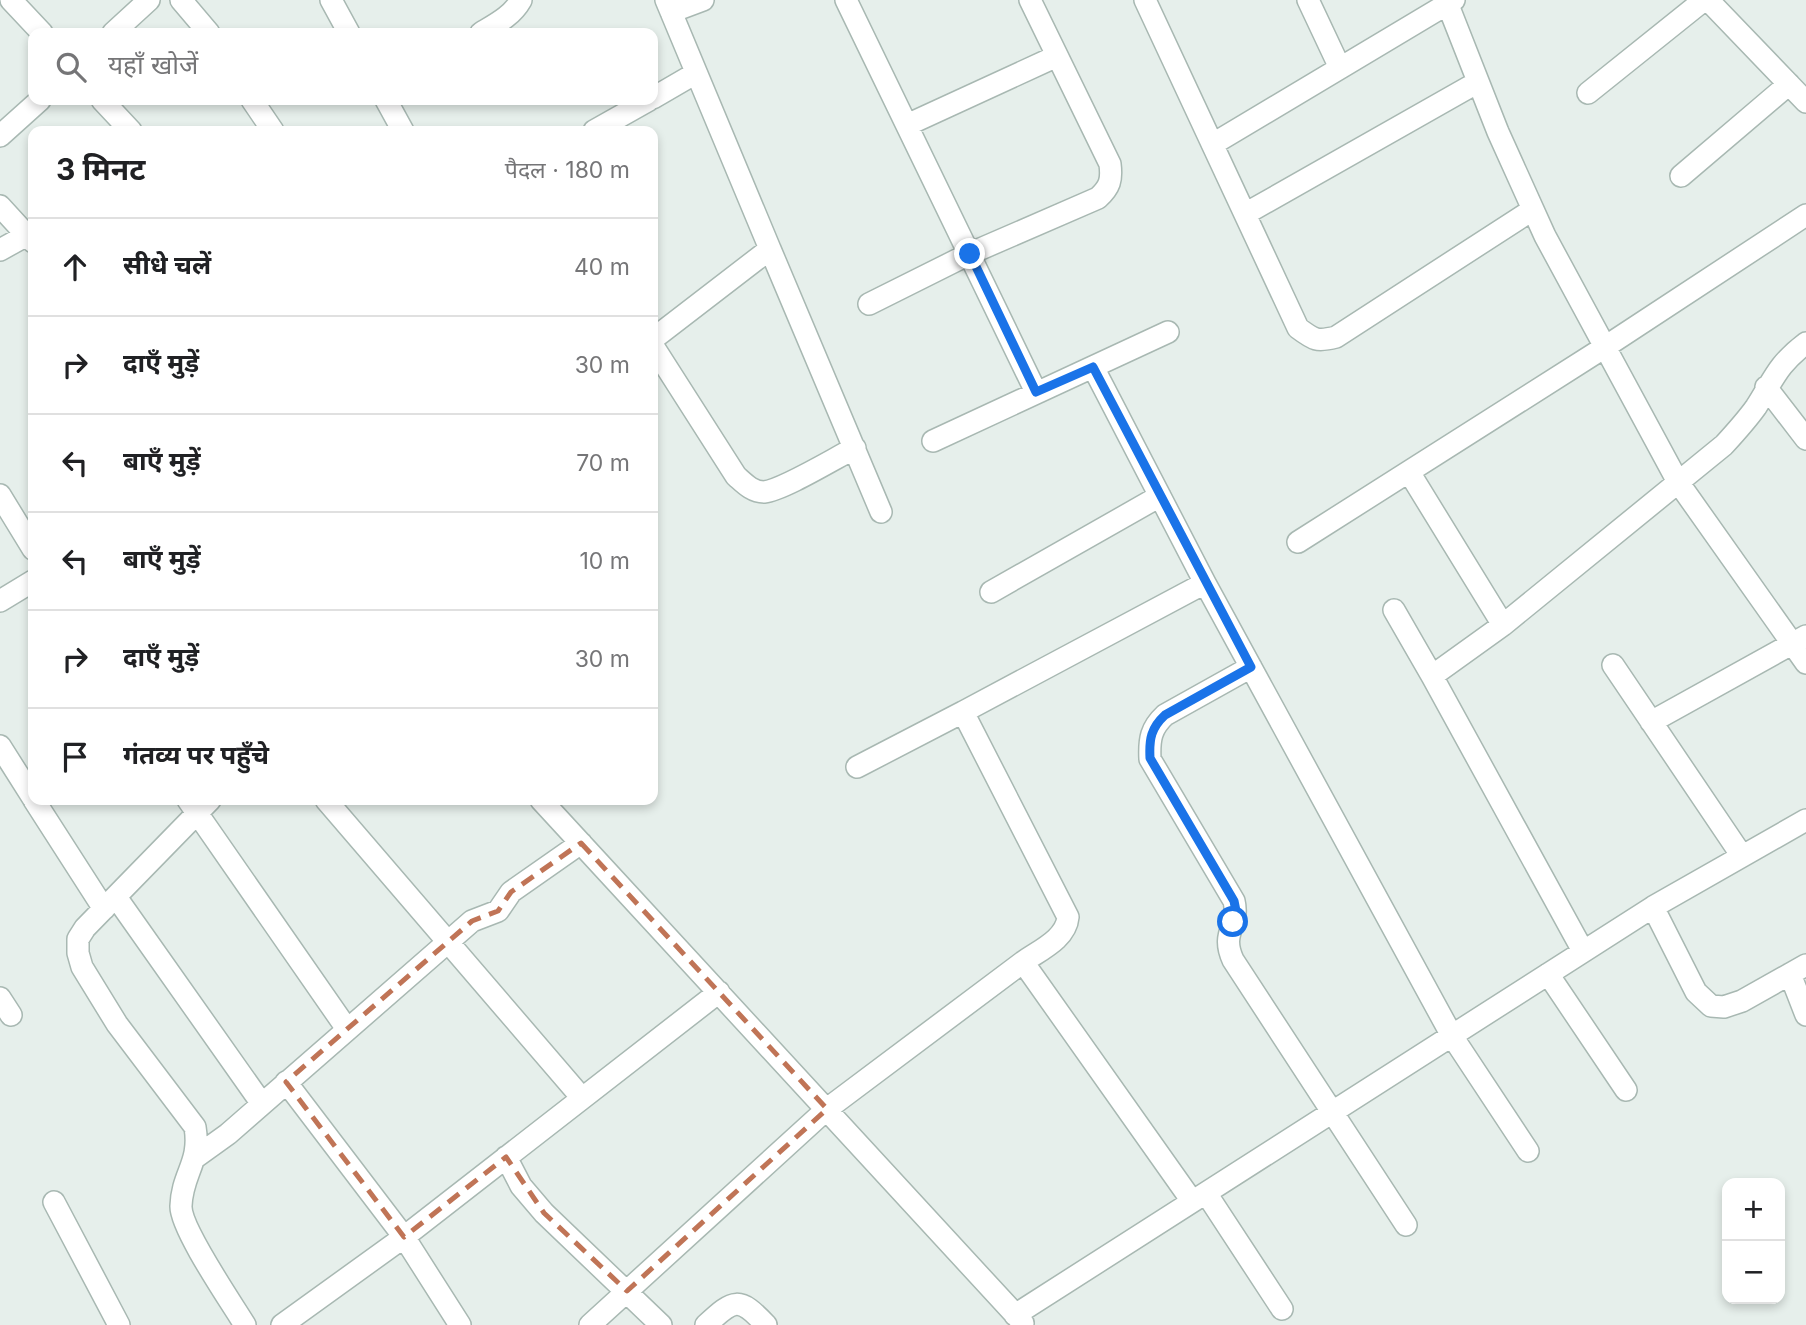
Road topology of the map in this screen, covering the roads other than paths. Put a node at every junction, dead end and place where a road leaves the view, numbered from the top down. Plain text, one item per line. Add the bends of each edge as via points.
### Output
1 (11, 0) edge
2 (149, 0) edge
3 (181, 0) edge
4 (331, 0) edge
5 (521, 0) edge
6 (703, 0) edge
7 (846, 0) edge
8 (1030, 0) edge
9 (1145, 0) edge
10 (1308, 0) edge
11 (1449, 1) edge
12 (1714, 2) edge
13 (669, 6) edge
14 (37, 28) edge
15 (118, 28) edge
16 (205, 28) edge
17 (346, 28) edge
18 (489, 28) edge
19 (1058, 56) junction
20 (1340, 68) junction
21 (696, 72) junction
22 (1478, 82) junction
23 (1788, 83) junction
24 (1588, 93) dead end
25 (658, 95) edge
26 (1806, 102) edge
27 (34, 105) edge
28 (108, 105) edge
29 (255, 105) edge
30 (389, 105) edge
31 (640, 105) edge
32 (907, 125) junction
33 (126, 126) edge
34 (270, 126) edge
35 (400, 126) edge
36 (603, 126) edge
37 (0, 136) edge
38 (1213, 144) junction
39 (1681, 176) dead end
40 (0, 206) edge
41 (1532, 210) junction
42 (1245, 214) junction
43 (1806, 215) edge
44 (28, 237) edge
45 (28, 240) edge
46 (770, 248) junction
47 (0, 250) edge
48 (970, 254) junction
49 (869, 304) dead end
50 (1168, 331) dead end
51 (658, 335) edge
52 (1806, 343) edge
53 (1605, 347) junction
54 (658, 354) edge
55 (1093, 367) junction
56 (1766, 387) junction
57 (1036, 392) junction
58 (1806, 439) edge
59 (933, 441) dead end
60 (855, 448) junction
61 (1409, 472) junction
62 (1678, 482) junction
63 (0, 495) edge
64 (1160, 496) junction
65 (881, 512) dead end
66 (28, 541) edge
67 (1298, 542) dead end
68 (1205, 583) junction
69 (28, 584) edge
70 (990, 592) dead end
71 (0, 601) edge
72 (1394, 610) dead end
73 (1503, 625) junction
74 (1799, 640) edge
75 (1806, 663) edge
76 (1613, 665) dead end
77 (1251, 667) junction
78 (1432, 676) junction
79 (963, 712) junction
80 (1651, 722) junction
81 (0, 746) edge
82 (857, 767) dead end
83 (28, 790) edge
84 (38, 805) edge
85 (197, 805) edge
86 (199, 805) edge
87 (330, 805) edge
88 (546, 805) edge
89 (1806, 820) edge
90 (581, 843) junction
91 (1742, 856) junction
92 (110, 903) junction
93 (1653, 907) junction
94 (447, 941) junction
95 (1583, 951) junction
96 (1023, 962) junction
97 (1798, 969) edge
98 (1548, 974) junction
99 (719, 992) junction
100 (1806, 1015) edge
101 (347, 1029) junction
102 (1452, 1035) junction
103 (286, 1082) junction
104 (1626, 1090) dead end
105 (582, 1098) junction
106 (262, 1104) junction
107 (827, 1109) junction
108 (1332, 1112) junction
109 (1528, 1152) dead end
110 (196, 1157) junction
111 (506, 1157) junction
112 (1199, 1197) junction
113 (54, 1202) dead end
114 (1406, 1225) dead end
115 (404, 1237) junction
116 (627, 1291) junction
117 (1282, 1309) dead end
118 (1020, 1320) edge
119 (118, 1325) edge
120 (244, 1325) edge
121 (282, 1325) edge
122 (460, 1325) edge
123 (590, 1325) edge
124 (661, 1325) edge
125 (706, 1325) edge
126 (766, 1325) edge

1 - 14 street
2 - 15 street
3 - 16 street
4 - 17 street
5 - 18 street
6 - 13 street
7 - 32 street
8 - 19 street
9 - 38 street
10 - 20 street
11 - 20 street
11 - 22 street
12 - 23 street
12 - 24 street
13 - 21 street
19 - 32 street
19 - 48 street via 1110,164 1112,179 1098,198
20 - 38 street
21 - 25 street
21 - 46 street
22 - 41 street
22 - 42 street
23 - 26 street
23 - 39 street
27 - 37 street
28 - 33 street
29 - 34 street
30 - 35 street
31 - 36 street
32 - 48 street
38 - 42 street
40 - 44 street
41 - 42 street via 1336,337 1320,341 1298,328
41 - 53 street
43 - 53 street
45 - 47 street
46 - 51 street
46 - 60 street
48 - 49 street
48 - 57 street
50 - 55 street
52 - 56 street
53 - 61 street
53 - 62 street
54 - 60 street via 736,476 751,489 764,492 780,487
55 - 57 street
55 - 64 street
56 - 58 street
56 - 62 street via 1741,427
57 - 59 street
60 - 65 street
61 - 67 street
61 - 73 street
62 - 73 street
62 - 74 street
63 - 66 street
64 - 68 street
64 - 70 street
68 - 77 street
68 - 79 street
69 - 71 street
72 - 78 street
73 - 78 street
74 - 75 street
74 - 80 street
76 - 80 street
77 - 102 street
77 - 108 street via 1165,715 1154,726 1150,758 1234,901 1227,947 1233,960
78 - 95 street
79 - 82 street
79 - 96 street via 1068,917 1059,936
80 - 91 street
81 - 83 street
84 - 92 street
85 - 92 street
86 - 101 street
87 - 94 street
88 - 90 street
89 - 91 street
90 - 94 street via 511,892 498,911 472,920
90 - 99 street
91 - 93 street
92 - 106 street
92 - 110 street via 78,939 82,967 117,1024 195,1127
93 - 95 street
93 - 97 street via 1696,992 1711,1006 1742,1001
94 - 101 street
94 - 105 street
95 - 98 street
96 - 107 street
96 - 112 street
97 - 100 street
98 - 102 street
98 - 104 street
99 - 105 street
99 - 107 street
101 - 103 street
102 - 108 street
102 - 109 street
103 - 106 street
103 - 115 street
105 - 111 street
106 - 110 street
107 - 116 street
107 - 118 street
108 - 112 street
108 - 114 street
110 - 120 street via 180,1209
111 - 115 street
111 - 116 street via 521,1186 544,1213
112 - 117 street
112 - 118 street
113 - 119 street
115 - 121 street
115 - 122 street
116 - 123 street
116 - 124 street
125 - 126 street via 729,1305 741,1304

